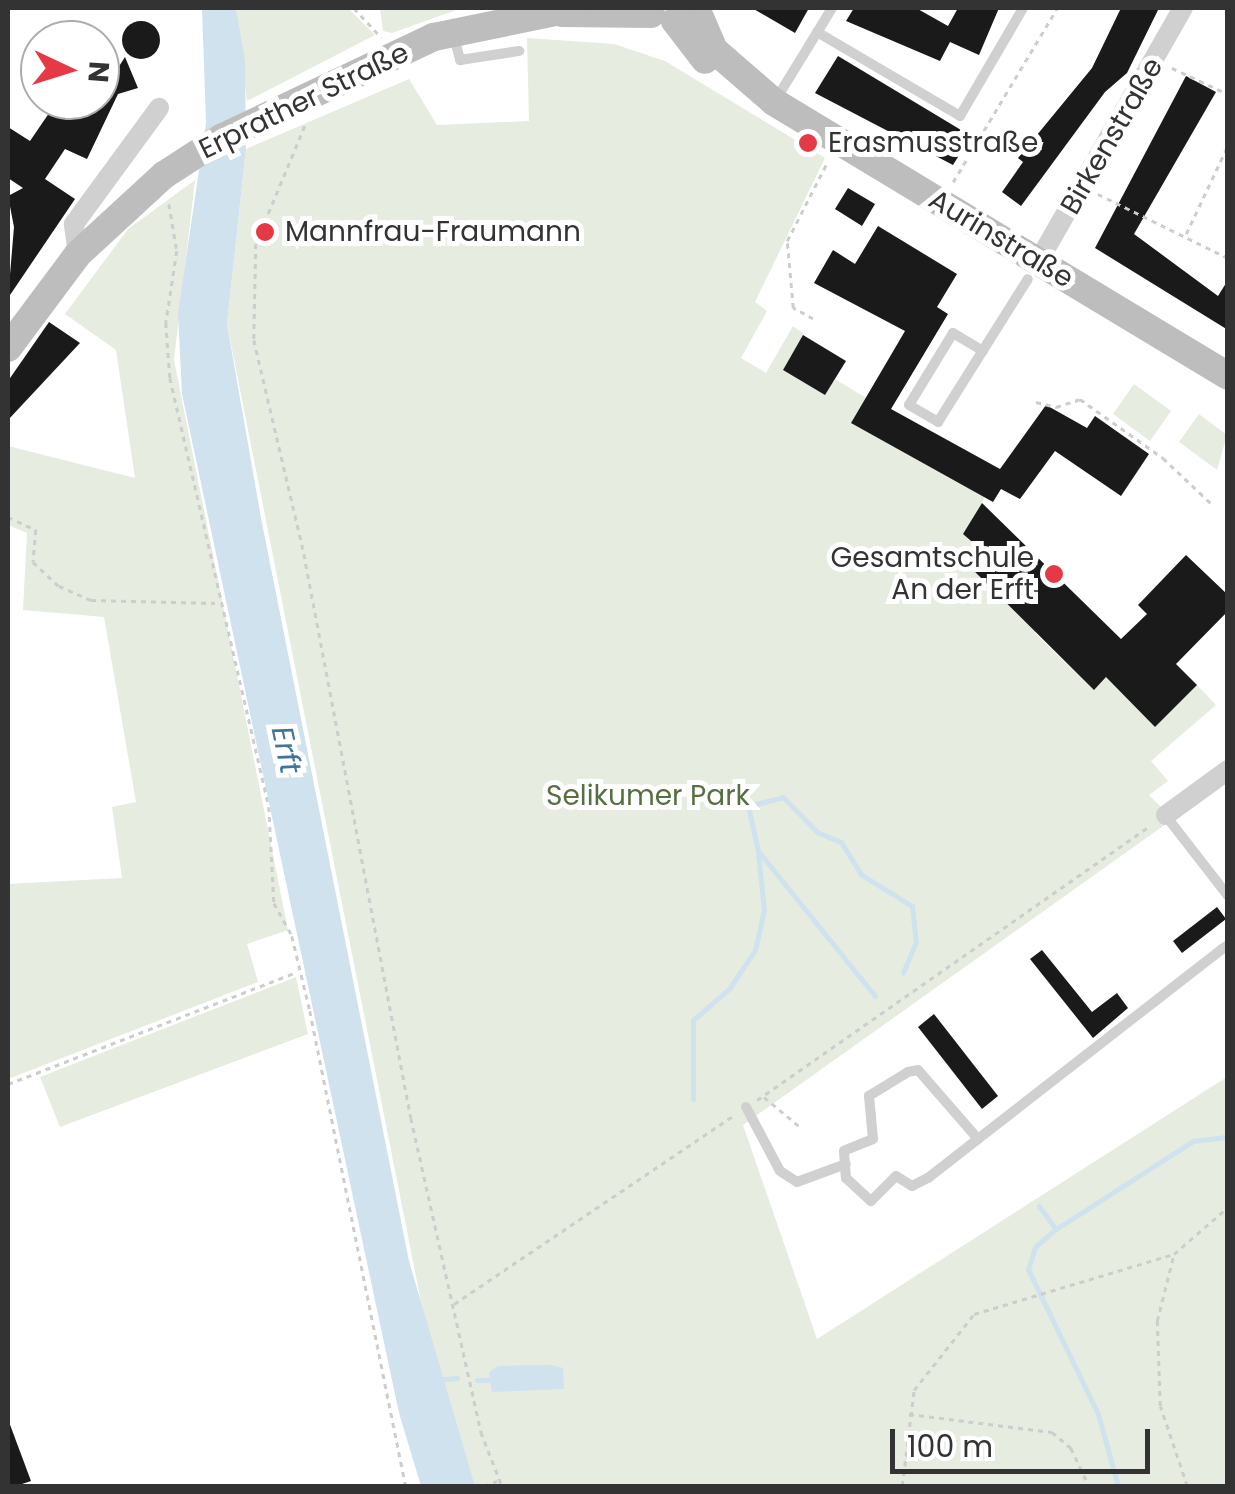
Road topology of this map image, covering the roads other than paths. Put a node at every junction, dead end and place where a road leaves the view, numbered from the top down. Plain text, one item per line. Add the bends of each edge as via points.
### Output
1 (832, 8) edge
2 (1023, 8) edge
3 (1182, 8) edge
4 (568, 10) edge
5 (672, 11) edge
6 (453, 31) junction
7 (818, 32) junction
8 (519, 51) dead end
9 (768, 97) junction
10 (159, 108) dead end
11 (78, 254) junction
12 (1033, 271) junction
13 (8, 348) edge
14 (983, 351) junction
15 (1228, 376) edge
16 (1228, 770) edge
17 (1166, 815) joint
18 (1228, 896) edge
19 (1228, 945) edge
20 (746, 1107) road end
21 (978, 1139) junction
22 (846, 1164) junction

1 - 7 lane
2 - 7 lane via 960,116
3 - 12 street, Birkenstraße
4 - 5 main road, Erprather Straße
4 - 6 main road, Erprather Straße
5 - 9 main road, Aurinstraße
6 - 8 lane via 460,60
6 - 11 main road, Erprather Straße via 263,116 173,168
7 - 9 lane
9 - 12 main road, Aurinstraße via 940,202
10 - 11 street, Erprather Straße via 74,224
11 - 13 main road, Erprather Straße
12 - 14 lane
12 - 15 main road, Aurinstraße
14 - 14 lane via 953,333 910,404 938,422
16 - 17 street
17 - 18 lane
19 - 21 lane
20 - 22 lane via 780,1171 797,1182
21 - 22 lane via 928,1178 912,1186 896,1176 870,1201 846,1178
21 - 22 lane via 918,1070 869,1096 873,1139 844,1151

